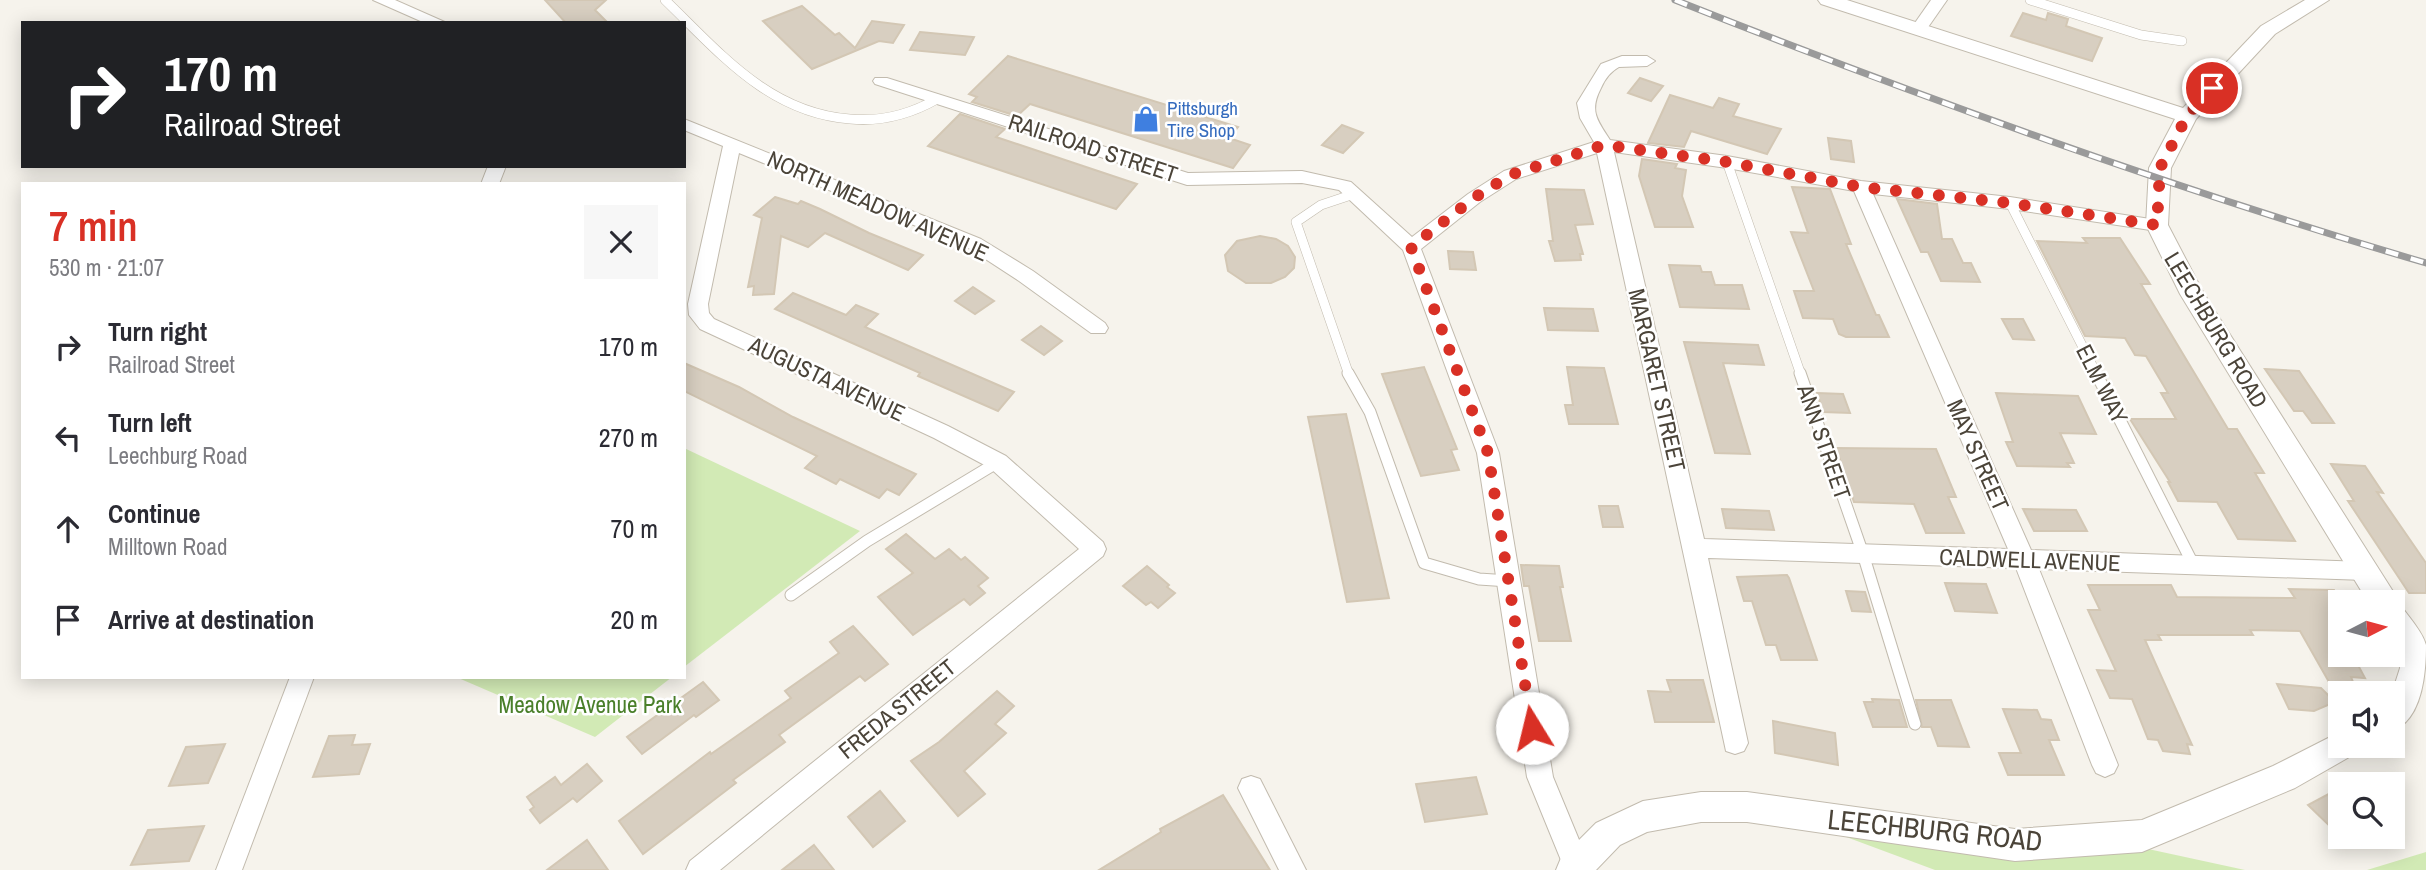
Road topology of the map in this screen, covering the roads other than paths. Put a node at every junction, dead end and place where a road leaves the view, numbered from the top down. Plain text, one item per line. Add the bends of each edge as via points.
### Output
1 (381, 0) edge
2 (665, 0) edge
3 (1828, 0) edge
4 (1939, 0) edge
5 (2031, 0) edge
6 (2319, 0) edge
7 (434, 21) edge
8 (685, 21) edge
9 (686, 22) edge
10 (1918, 30) junction
11 (2182, 41) dead end
12 (1647, 61) dead end
13 (881, 81) dead end
14 (937, 99) junction
15 (2187, 116) junction
16 (686, 125) edge
17 (732, 143) junction
18 (1604, 145) junction
19 (1727, 162) junction
20 (1861, 187) junction
21 (1353, 194) junction
22 (2010, 203) junction
23 (2157, 225) junction
24 (1411, 247) junction
25 (1098, 328) dead end
26 (998, 463) junction
27 (1695, 548) junction
28 (1095, 549) joint
29 (1863, 554) junction
30 (2024, 560) junction
31 (2194, 566) junction
32 (2365, 571) junction
33 (1508, 581) junction
34 (2377, 590) edge
35 (791, 595) dead end
36 (2405, 636) edge
37 (301, 679) edge
38 (2405, 701) edge
39 (1915, 724) dead end
40 (1735, 743) dead end
41 (2328, 753) edge
42 (2105, 765) dead end
43 (1251, 788) dead end
44 (1574, 867) edge
45 (229, 870) edge
46 (699, 870) edge
47 (1293, 870) edge

1 - 7 street
2 - 8 lane
3 - 10 street
4 - 10 street
5 - 11 lane via 2141,34
6 - 15 street, LEECHBURG ROAD via 2267,30
9 - 14 lane via 752,82 792,108 820,117 890,120 911,115
10 - 15 street
12 - 18 street, MARGARET STREET via 1613,61 1585,103
13 - 14 street, RAILROAD STREET
14 - 21 street, RAILROAD STREET via 1187,179 1302,177 1345,186
15 - 23 street, LEECHBURG ROAD via 2160,168
16 - 17 street, NORTH MEADOW AVENUE
17 - 25 street, NORTH MEADOW AVENUE via 974,243
17 - 26 street, AUGUSTA AVENUE via 698,304 707,324 942,432
18 - 19 street
18 - 24 street via 1510,175
18 - 27 street, MARGARET STREET
19 - 20 street
19 - 29 lane, ANN STREET
20 - 22 street
20 - 30 street, MAY STREET
21 - 24 street, RAILROAD STREET
21 - 33 lane via 1321,205 1296,222 1346,372 1370,412 1424,563 1479,579
22 - 23 street
22 - 31 lane, ELM WAY
23 - 32 street, LEECHBURG ROAD via 2192,294
24 - 33 street, RAILROAD STREET via 1488,453
26 - 28 street, AUGUSTA AVENUE
26 - 35 lane via 867,541
27 - 29 street, CALDWELL AVENUE
27 - 40 street, MARGARET STREET
28 - 46 street, FREDA STREET
29 - 30 street, CALDWELL AVENUE
29 - 39 lane, ANN STREET
30 - 31 street, CALDWELL AVENUE
30 - 42 street, MAY STREET
31 - 32 street, CALDWELL AVENUE
32 - 34 street, LEECHBURG ROAD
33 - 44 street, RAILROAD STREET via 1540,777
36 - 38 street via 2413,649 2414,679
37 - 45 street
41 - 44 street, LEECHBURG ROAD via 2284,777 2142,836 2015,845 1747,807 1701,807 1643,817 1608,834
43 - 47 street

